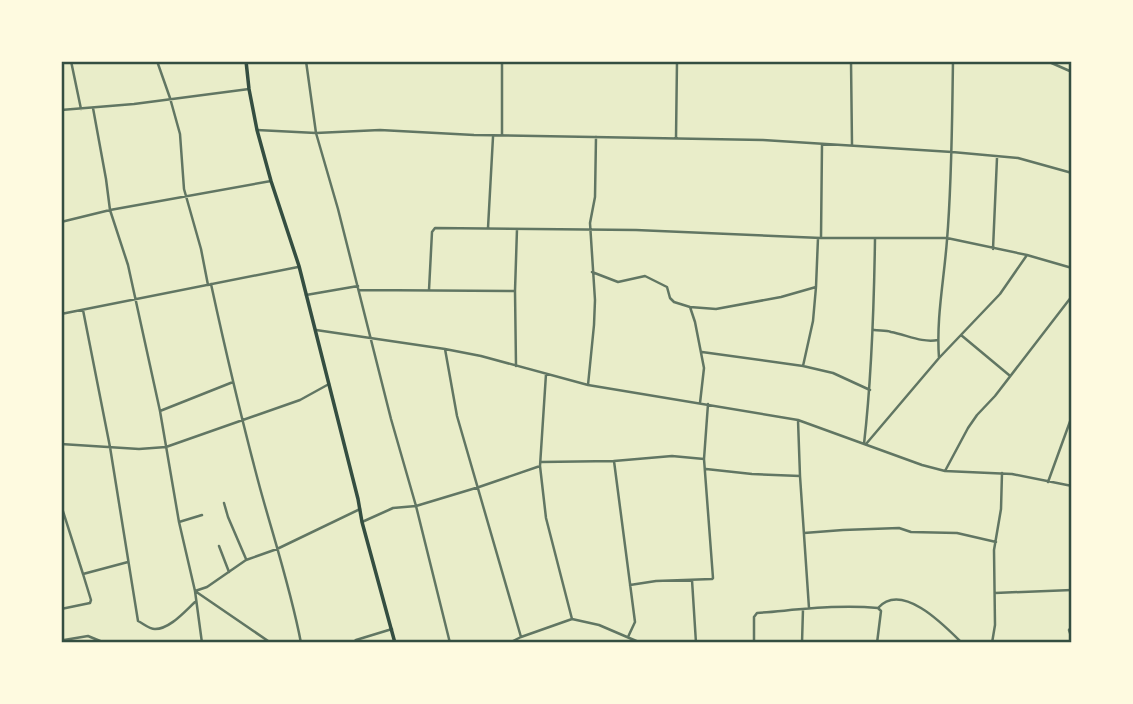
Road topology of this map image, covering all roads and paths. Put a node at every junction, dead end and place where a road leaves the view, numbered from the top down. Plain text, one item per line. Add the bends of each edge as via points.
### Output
1 (71, 61) edge
2 (157, 61) edge
3 (246, 61) edge
4 (306, 61) edge
5 (502, 61) edge
6 (677, 61) edge
7 (851, 61) edge
8 (953, 61) edge
9 (1047, 61) edge
10 (1072, 72) edge
11 (249, 89) junction
12 (170, 98) junction
13 (93, 108) junction
14 (81, 109) junction
15 (61, 110) edge
16 (257, 130) junction
17 (316, 133) junction
18 (493, 135) junction
19 (502, 135) junction
20 (596, 136) junction
21 (676, 138) junction
22 (822, 144) junction
23 (852, 145) junction
24 (952, 152) junction
25 (997, 156) junction
26 (1072, 173) edge
27 (271, 181) junction
28 (187, 197) junction
29 (110, 210) junction
30 (61, 222) edge
31 (488, 228) junction
32 (517, 229) junction
33 (591, 230) junction
34 (820, 238) junction
35 (947, 238) junction
36 (876, 239) junction
37 (993, 248) junction
38 (1027, 255) junction
39 (299, 267) junction
40 (1072, 268) edge
41 (592, 272) junction
42 (210, 285) junction
43 (816, 287) junction
44 (358, 288) junction
45 (429, 290) junction
46 (515, 291) junction
47 (306, 295) junction
48 (1072, 296) edge
49 (135, 298) junction
50 (690, 307) junction
51 (83, 310) junction
52 (61, 314) edge
53 (316, 330) junction
54 (874, 330) junction
55 (961, 335) junction
56 (371, 338) junction
57 (938, 340) junction
58 (445, 349) junction
59 (702, 352) junction
60 (939, 359) junction
61 (516, 366) junction
62 (803, 366) junction
63 (545, 374) junction
64 (1010, 376) junction
65 (233, 382) junction
66 (329, 384) junction
67 (588, 385) junction
68 (870, 390) junction
69 (700, 403) junction
70 (708, 404) junction
71 (160, 411) junction
72 (1072, 416) edge
73 (798, 420) junction
74 (243, 421) junction
75 (61, 444) edge
76 (865, 444) junction
77 (110, 447) junction
78 (166, 447) junction
79 (704, 459) junction
80 (614, 461) junction
81 (541, 464) junction
82 (705, 469) junction
83 (945, 471) junction
84 (1002, 473) junction
85 (800, 476) junction
86 (1048, 482) junction
87 (1072, 486) edge
88 (479, 487) junction
89 (224, 503) dead end
90 (61, 505) edge
91 (416, 506) junction
92 (360, 509) junction
93 (202, 515) dead end
94 (179, 522) junction
95 (362, 522) junction
96 (804, 533) junction
97 (996, 542) junction
98 (219, 546) dead end
99 (277, 549) junction
100 (246, 560) junction
101 (128, 562) junction
102 (229, 572) junction
103 (83, 574) junction
104 (692, 580) junction
105 (630, 584) junction
106 (1072, 590) edge
107 (195, 591) junction
108 (995, 593) junction
109 (195, 602) junction
110 (809, 608) junction
111 (878, 608) junction
112 (61, 609) edge
113 (803, 609) junction
114 (572, 619) junction
115 (1072, 626) edge
116 (392, 629) junction
117 (521, 637) junction
118 (628, 637) junction
119 (1072, 639) edge
120 (64, 640) dead end
121 (105, 643) edge
122 (202, 643) edge
123 (271, 643) edge
124 (302, 643) edge
125 (352, 643) edge
126 (395, 643) edge
127 (450, 643) edge
128 (509, 643) edge
129 (641, 643) edge
130 (696, 643) edge
131 (754, 643) edge
132 (802, 643) edge
133 (877, 643) edge
134 (962, 643) edge
135 (992, 643) edge

1 - 14 street
2 - 12 street
3 - 11 highway
4 - 17 street
5 - 19 street
6 - 21 street
7 - 23 street
8 - 24 street
9 - 10 street
11 - 12 street
11 - 16 highway
12 - 13 street
12 - 28 street via 180,134
13 - 14 street
13 - 29 street
14 - 15 street
16 - 17 street
16 - 27 highway
17 - 18 street via 380,130
17 - 44 street
18 - 19 street
18 - 31 street
19 - 20 street
20 - 21 street
20 - 33 street
21 - 22 street
22 - 23 street
22 - 34 street
23 - 24 street
24 - 25 street
24 - 35 street
25 - 26 street
25 - 37 street
27 - 28 street
27 - 39 highway
28 - 29 street
28 - 42 street
29 - 30 street
29 - 49 street
31 - 32 street
31 - 45 street via 433,229
32 - 33 street
32 - 46 street
33 - 34 street
33 - 41 street
34 - 36 street
34 - 43 street
35 - 36 street
35 - 37 street
35 - 57 street
36 - 54 street
37 - 38 street
38 - 40 street
38 - 55 street via 1000,294
39 - 42 street
39 - 47 highway
41 - 50 street via 618,282 645,276 667,287 672,301
41 - 67 street via 595,300
42 - 49 street
42 - 65 street
43 - 50 street via 716,309
43 - 62 street
44 - 45 street
44 - 47 street
44 - 56 street
45 - 46 street
46 - 61 street
47 - 53 highway
48 - 64 street
49 - 51 street
49 - 71 street
50 - 59 street
51 - 52 street
51 - 77 street
53 - 56 street
53 - 66 highway
54 - 57 street
54 - 68 street
55 - 60 street
55 - 64 street
56 - 58 street
56 - 91 street
57 - 60 street
58 - 61 street
58 - 88 street via 457,416
59 - 62 street
59 - 69 street
60 - 76 street
61 - 63 street
62 - 68 street via 833,373
63 - 67 street
63 - 81 street
64 - 83 street via 968,428
65 - 71 street
65 - 74 street
66 - 74 street
66 - 92 highway
67 - 69 street
68 - 76 street
69 - 70 street
70 - 73 street
70 - 79 street
71 - 78 street
72 - 86 street
73 - 76 street
73 - 85 street
74 - 78 street
74 - 99 street
75 - 77 street
76 - 83 street
77 - 78 street
77 - 101 street
78 - 94 street
79 - 80 street via 672,456
79 - 82 street
80 - 81 street
80 - 105 street
81 - 88 street
81 - 114 street via 548,531
82 - 85 street
82 - 104 street via 713,578
83 - 84 street
84 - 86 street
84 - 97 street
85 - 96 street
86 - 87 street
88 - 91 street
88 - 117 street
89 - 100 street
90 - 103 street
91 - 95 street via 397,507
91 - 127 street
92 - 95 highway
92 - 99 street
93 - 94 street
94 - 107 street
95 - 116 highway
96 - 97 street via 899,528
96 - 110 street
97 - 108 street
98 - 102 street
99 - 100 street
99 - 124 street
100 - 102 street
101 - 103 street
101 - 109 street via 138,621 150,628 165,627
102 - 107 street
103 - 112 street via 90,603
104 - 105 street
104 - 130 street
105 - 118 street via 635,622
106 - 108 street
107 - 109 street
107 - 123 street
108 - 135 street
109 - 122 street
110 - 111 street
110 - 113 street
111 - 133 street
111 - 134 street via 891,599 912,602
113 - 131 street via 755,614
113 - 132 street
114 - 117 street
114 - 118 street
115 - 119 street
116 - 125 street
116 - 126 highway
117 - 128 street
118 - 129 street
120 - 121 street via 89,636

